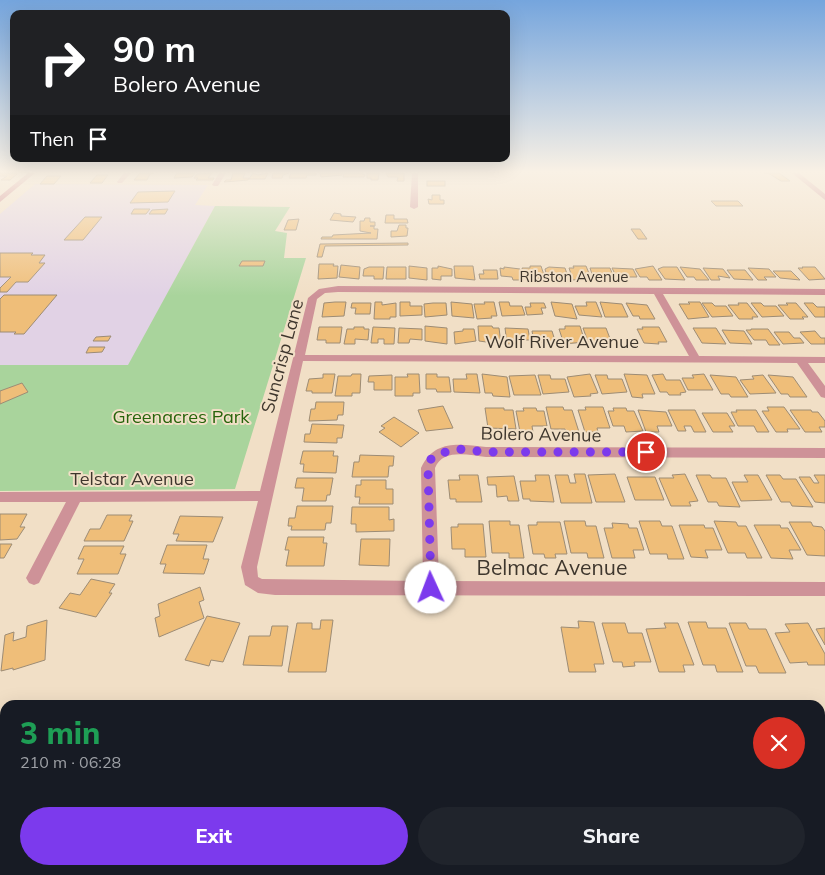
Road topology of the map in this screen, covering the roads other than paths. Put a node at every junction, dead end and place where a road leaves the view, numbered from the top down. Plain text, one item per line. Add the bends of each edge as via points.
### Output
1 (322, 291) joint
2 (657, 292) junction
3 (825, 292) edge
4 (298, 358) junction
5 (695, 358) junction
6 (798, 359) junction
7 (825, 360) edge
8 (825, 394) edge
9 (825, 453) edge
10 (76, 496) junction
11 (264, 496) junction
12 (0, 497) edge
13 (34, 578) dead end
14 (251, 580) joint
15 (431, 588) junction
16 (825, 590) edge

1 - 2 street, Ribston Avenue
1 - 4 street, Suncrisp Lane via 313,298
2 - 3 street, Ribston Avenue
2 - 5 street
4 - 5 street, Wolf River Avenue
4 - 11 street, Suncrisp Lane
5 - 6 street, Wolf River Avenue
6 - 7 street, Wolf River Avenue
6 - 8 street
9 - 15 street, Bolero Avenue via 496,452 459,449 437,454 430,460 428,468
10 - 11 street, Telstar Avenue
10 - 12 street, Telstar Avenue
10 - 13 street
11 - 14 street, Suncrisp Lane via 251,553
14 - 15 street, Belmac Avenue via 258,586 275,588
15 - 16 street, Belmac Avenue

